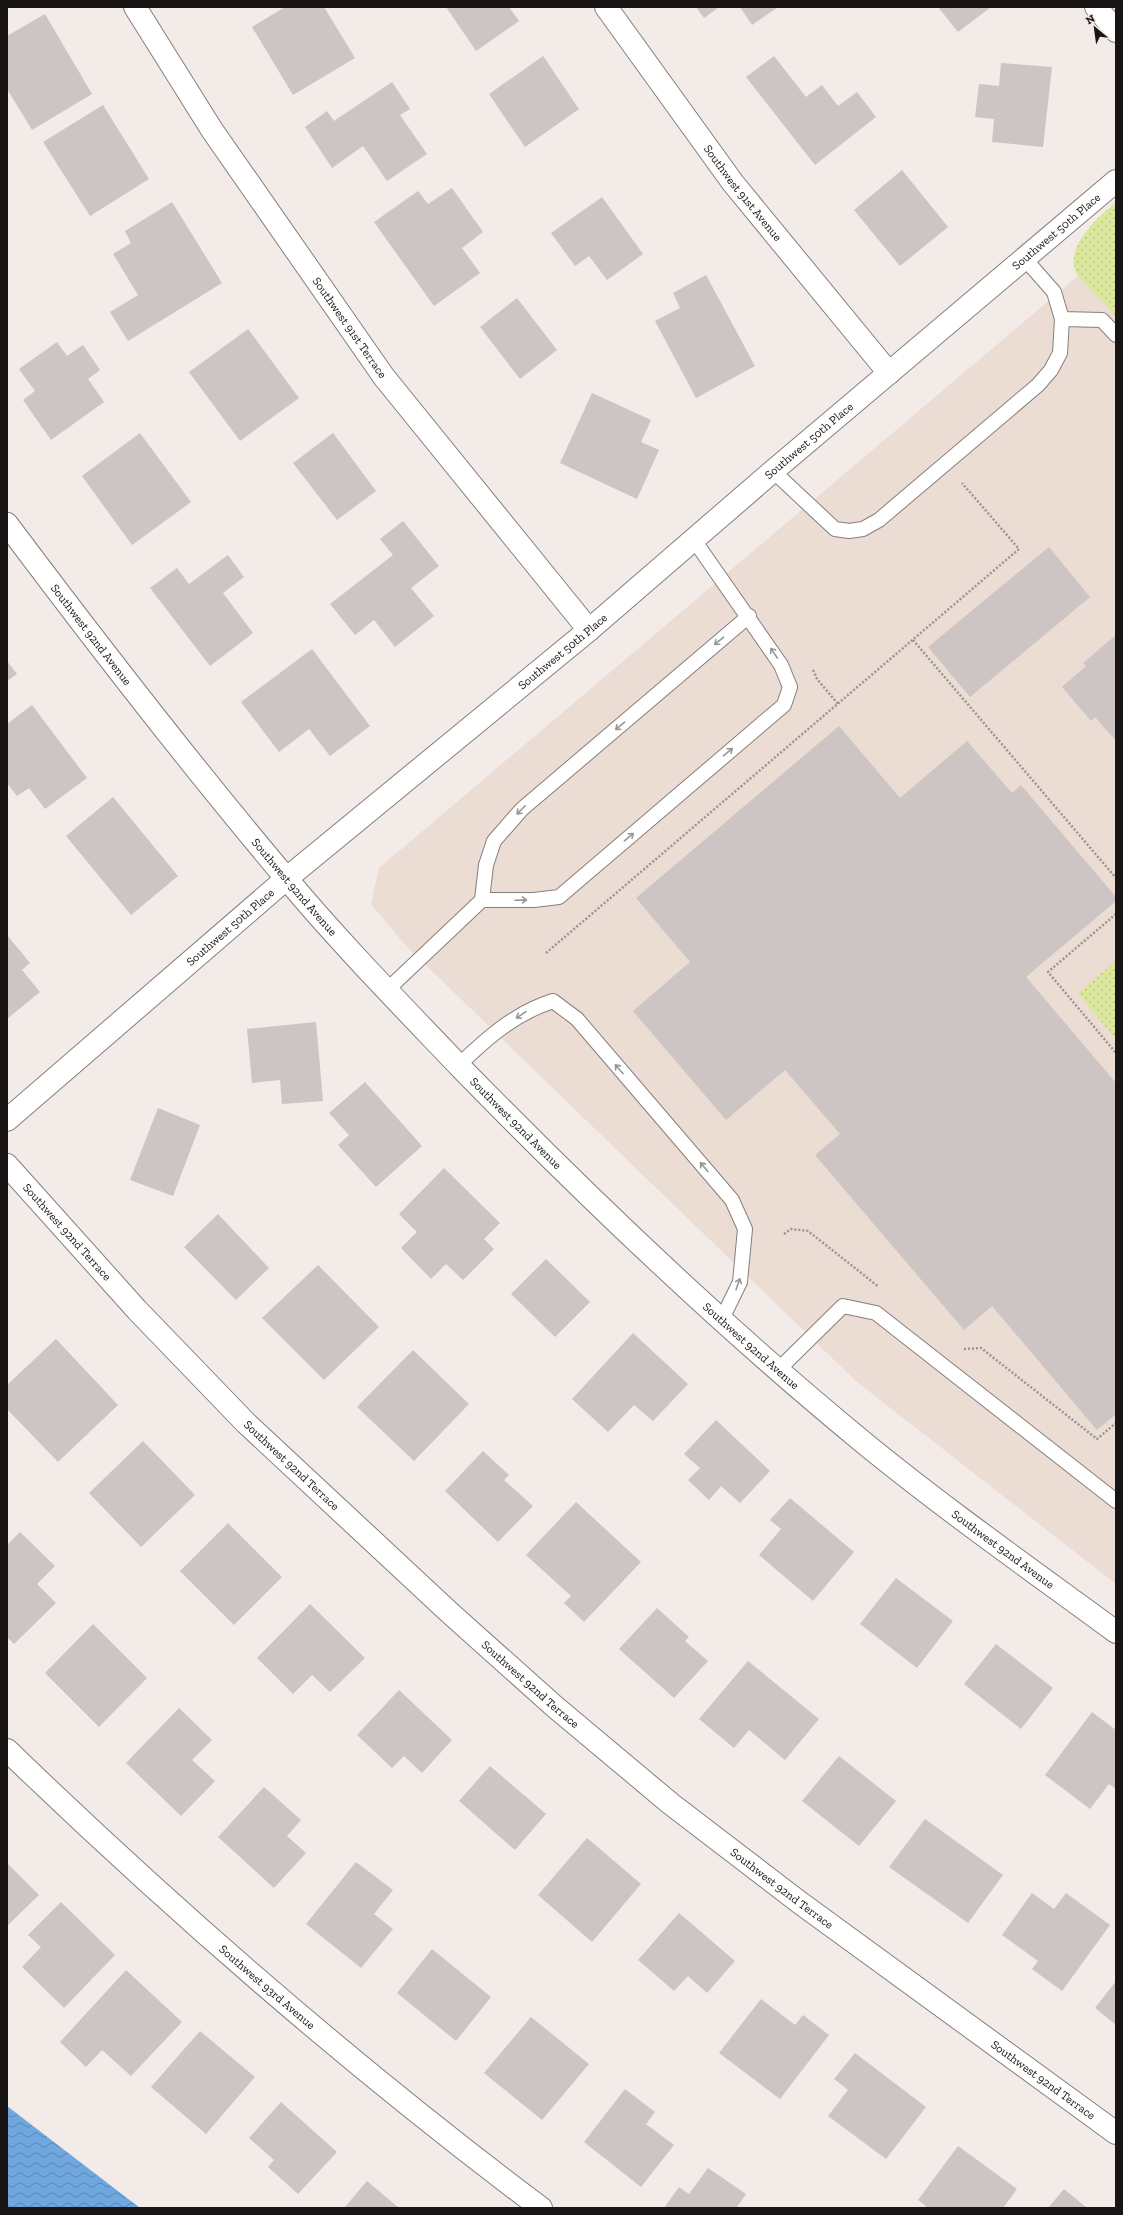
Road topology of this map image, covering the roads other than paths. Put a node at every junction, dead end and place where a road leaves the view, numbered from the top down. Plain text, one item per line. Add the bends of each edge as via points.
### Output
1 (135, 7) edge
2 (606, 7) edge
3 (1096, 7) edge
4 (1116, 31) edge
5 (1116, 181) edge
6 (1025, 259) junction
7 (1062, 319) junction
8 (1116, 335) edge
9 (889, 372) junction
10 (773, 471) junction
11 (7, 524) edge
12 (694, 540) junction
13 (749, 616) junction
14 (589, 630) junction
15 (286, 879) junction
16 (482, 900) junction
17 (387, 990) junction
18 (459, 1065) junction
19 (7, 1120) edge
20 (7, 1165) edge
21 (722, 1319) junction
22 (779, 1369) junction
23 (1116, 1501) edge
24 (1116, 1632) edge
25 (7, 1750) edge
26 (1116, 2133) edge
27 (541, 2208) edge

1 - 14 street, Southwest 91st Terrace via 212,130 384,377
2 - 9 street, Southwest 91st Avenue via 733,183
3 - 4 street
5 - 6 street, Southwest 50th Place
6 - 7 lane via 1054,292
6 - 9 street, Southwest 50th Place
7 - 8 lane via 1102,320
7 - 10 lane via 1060,353 1051,370 1038,385 879,520 863,529 835,529
9 - 10 street, Southwest 50th Place
10 - 12 street, Southwest 50th Place
11 - 15 street, Southwest 92nd Avenue via 86,630
12 - 13 lane
12 - 14 street, Southwest 50th Place
13 -> 16 lane via 522,809 494,841 486,865
16 -> 13 lane via 534,900 559,897 784,705 790,687 781,665
14 - 15 street, Southwest 50th Place
15 - 17 street, Southwest 92nd Avenue
15 - 19 street, Southwest 50th Place
16 - 17 lane
17 - 18 street, Southwest 92nd Avenue
18 - 21 street, Southwest 92nd Avenue via 619,1226
21 -> 18 lane via 740,1282 745,1229 732,1200 577,1019 553,1001 532,1008 486,1039
20 - 26 street, Southwest 92nd Terrace via 137,1310 246,1423 554,1706 671,1804 798,1902
21 - 22 street, Southwest 92nd Avenue
22 - 23 lane via 843,1306 876,1314
22 - 24 street, Southwest 92nd Avenue via 869,1446
25 - 27 street, Southwest 93rd Avenue via 86,1826 270,1991 456,2144

